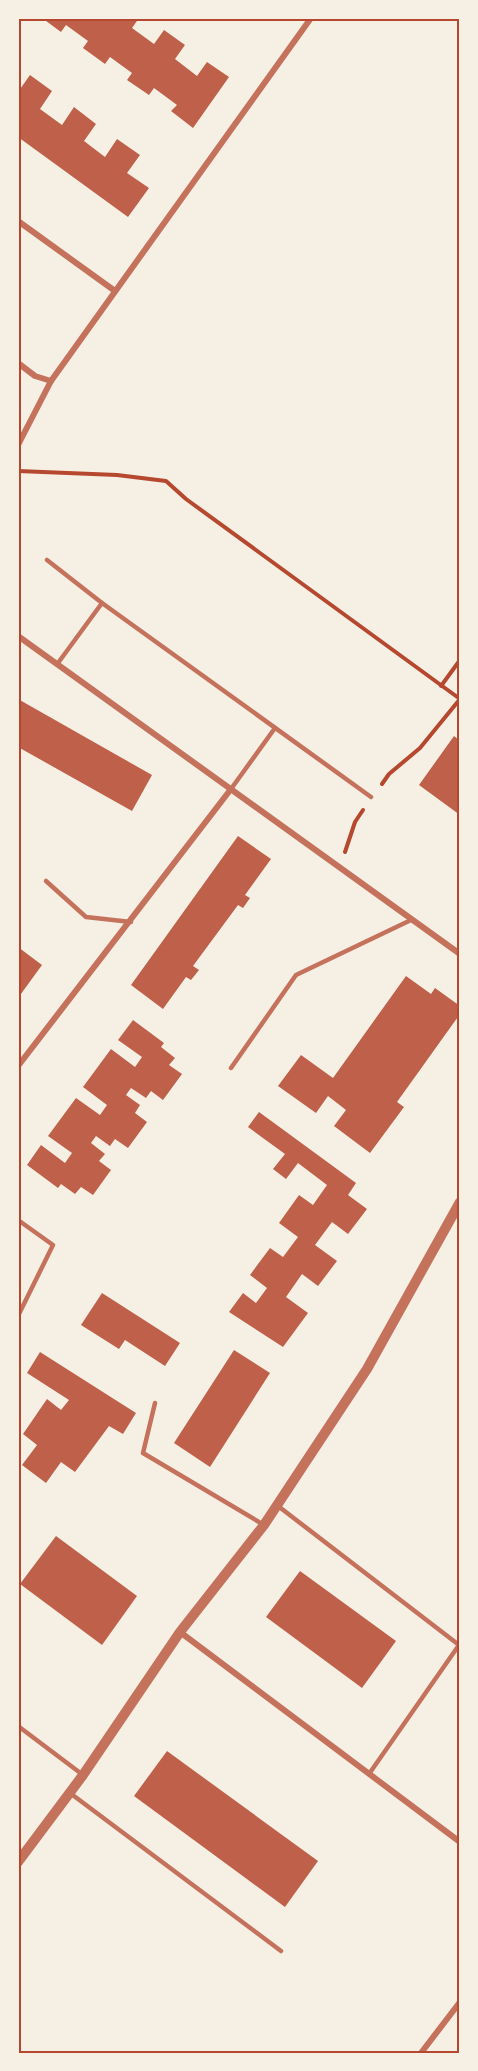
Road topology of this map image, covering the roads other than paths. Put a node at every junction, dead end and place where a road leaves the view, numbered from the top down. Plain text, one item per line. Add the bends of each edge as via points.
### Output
1 (311, 18) edge
2 (18, 221) edge
3 (115, 291) junction
4 (18, 363) edge
5 (51, 381) junction
6 (18, 445) edge
7 (47, 560) dead end
8 (102, 603) junction
9 (18, 636) edge
10 (58, 663) junction
11 (275, 728) junction
12 (231, 789) junction
13 (371, 797) road end
14 (46, 881) dead end
15 (411, 920) junction
16 (131, 922) junction
17 (460, 954) edge
18 (18, 1066) edge
19 (231, 1068) dead end
20 (460, 1202) edge
21 (18, 1220) edge
22 (18, 1316) edge
23 (155, 1403) dead end
24 (278, 1506) junction
25 (264, 1526) junction
26 (180, 1632) junction
27 (18, 1726) edge
28 (369, 1774) junction
29 (83, 1775) junction
30 (70, 1793) junction
31 (460, 1842) edge
32 (18, 1862) edge
33 (281, 1952) dead end
34 (460, 2002) edge
35 (421, 2053) edge

1 - 3 street
2 - 3 street
3 - 5 street
4 - 5 street via 35,376
5 - 6 street
7 - 8 lane
8 - 10 lane
8 - 11 lane
9 - 10 street
10 - 12 street
11 - 12 lane
11 - 13 lane
12 - 15 street
12 - 16 street
14 - 16 lane via 86,917
15 - 17 street
15 - 19 lane via 296,975
16 - 18 street
20 - 24 street via 367,1369
21 - 22 lane via 52,1245
23 - 25 lane via 143,1453
24 - 25 street
24 - 28 lane via 459,1645
25 - 26 street
26 - 28 street
26 - 29 street
27 - 29 lane
28 - 31 street
29 - 30 street
30 - 32 street
30 - 33 lane
34 - 35 street

